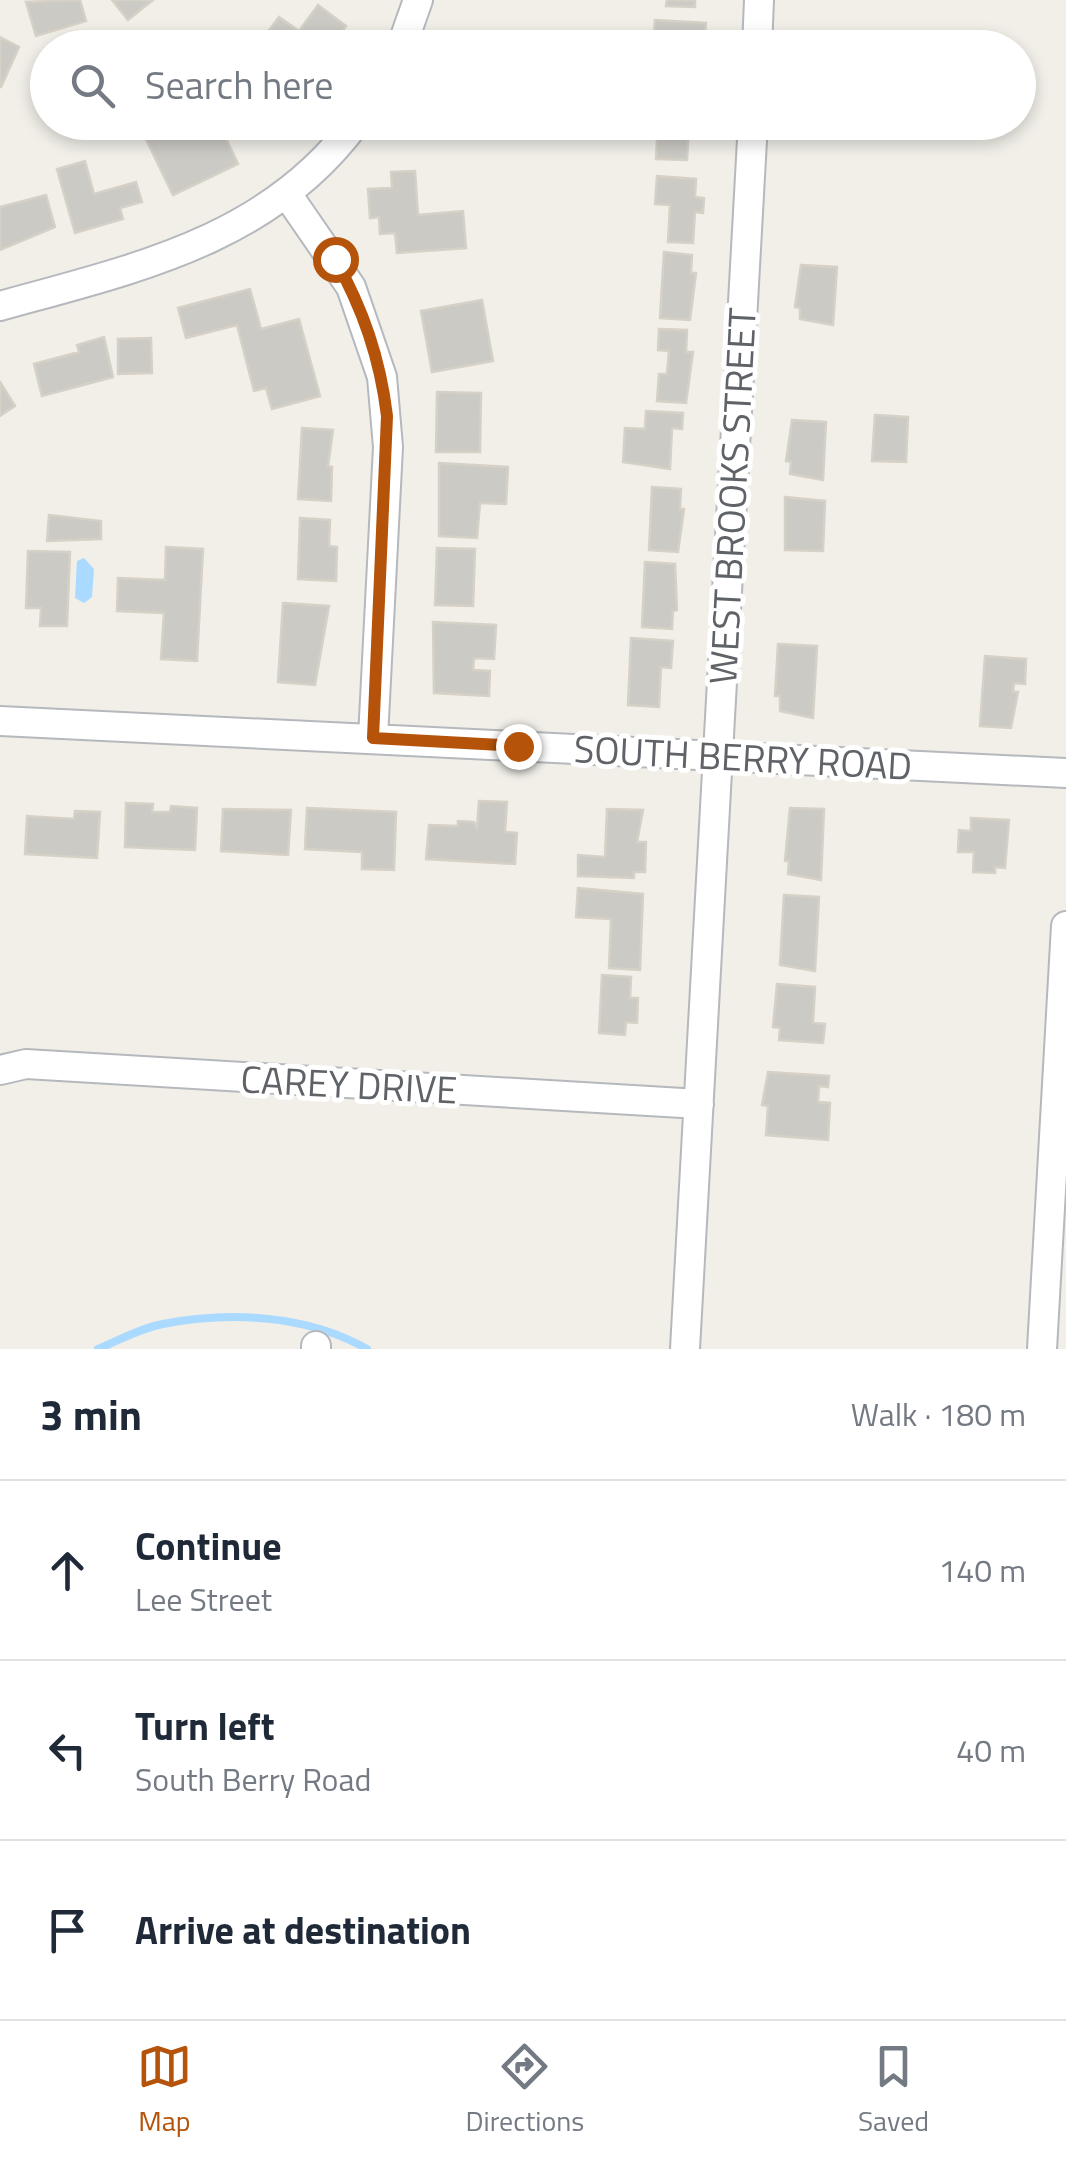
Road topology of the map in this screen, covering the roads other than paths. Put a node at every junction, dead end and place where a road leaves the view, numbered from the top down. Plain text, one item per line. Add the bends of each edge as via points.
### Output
1 (418, 0) edge
2 (760, 0) edge
3 (407, 30) edge
4 (758, 30) edge
5 (339, 140) edge
6 (752, 140) edge
7 (287, 194) junction
8 (0, 306) edge
9 (0, 721) edge
10 (373, 738) junction
11 (718, 757) junction
12 (1066, 772) edge
13 (1066, 926) edge
14 (0, 1070) edge
15 (699, 1104) junction
16 (685, 1349) edge
17 (1042, 1349) edge

1 - 3 street
2 - 4 street
5 - 7 street
6 - 11 street, WEST BROOKS STREET
7 - 8 street via 189,251
7 - 10 street via 351,287 382,377 388,446
9 - 10 street, SOUTH BERRY ROAD
10 - 11 street, SOUTH BERRY ROAD
11 - 12 street, SOUTH BERRY ROAD
11 - 15 street, WEST BROOKS STREET
13 - 17 street
14 - 15 street, CAREY DRIVE via 26,1064
15 - 16 street, WEST BROOKS STREET

